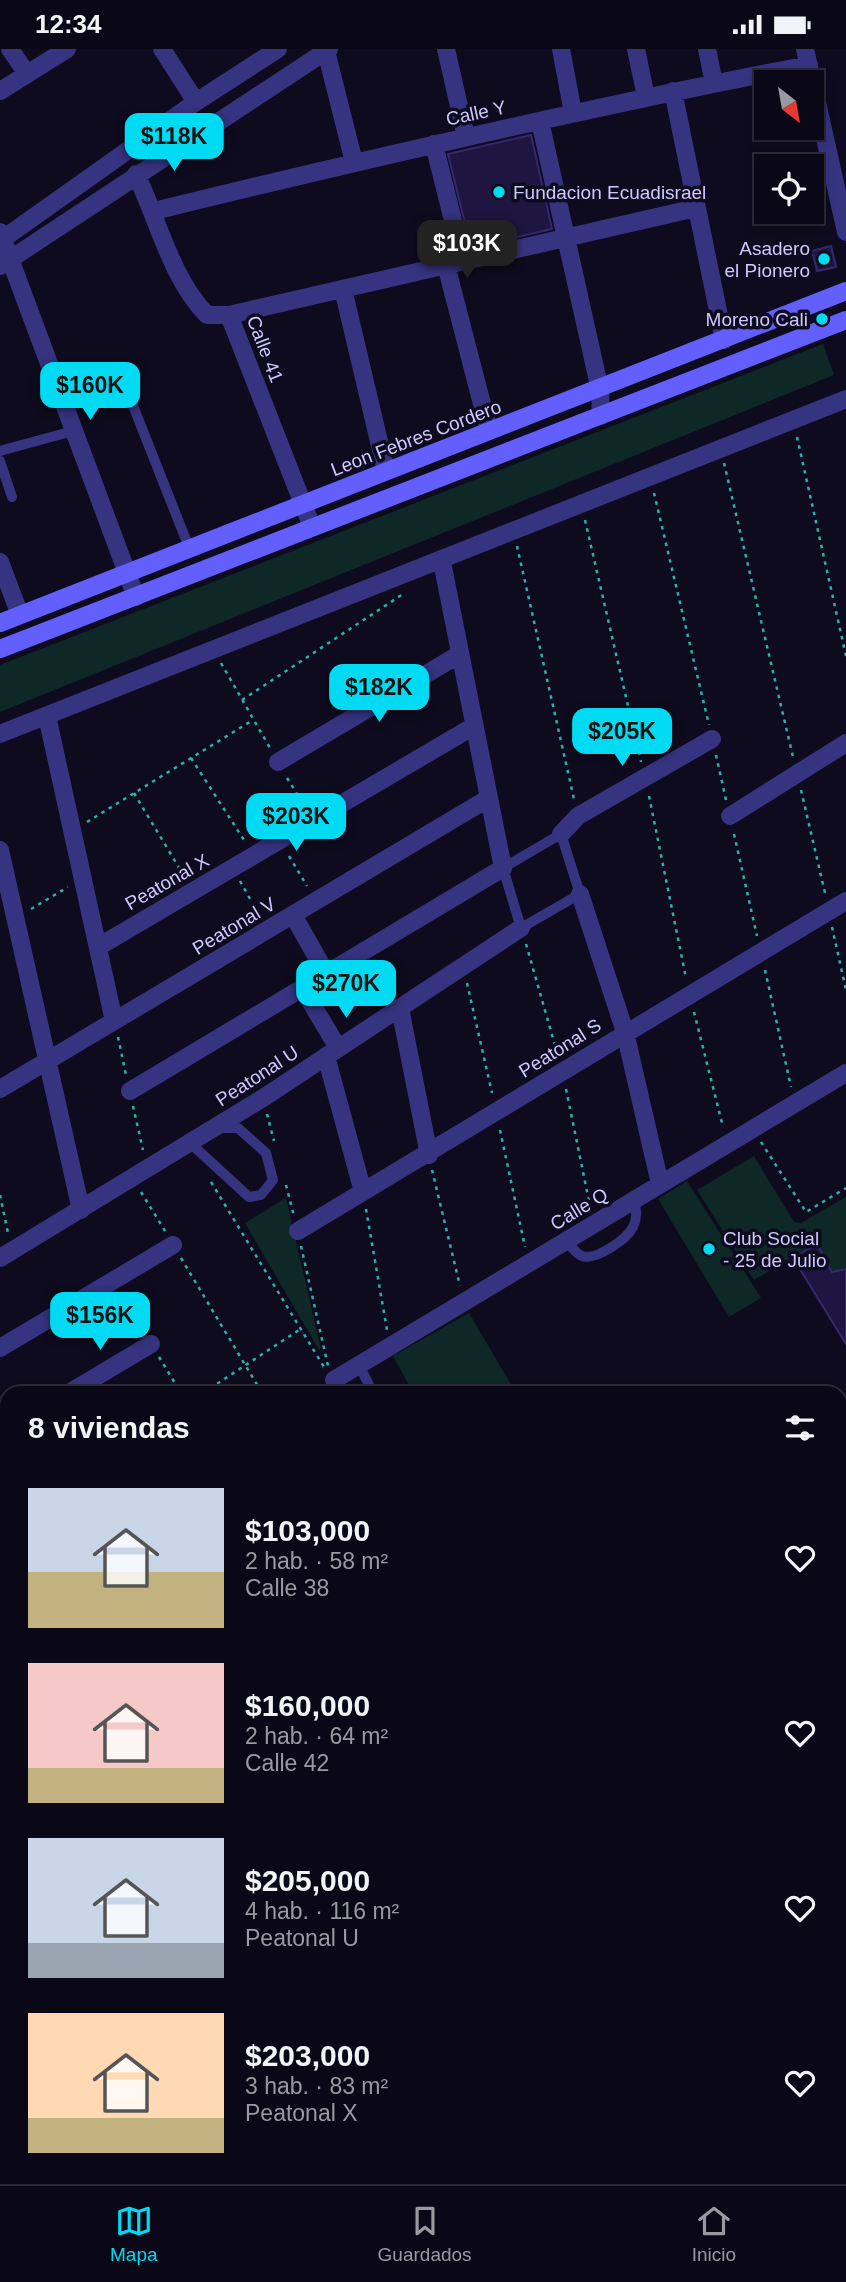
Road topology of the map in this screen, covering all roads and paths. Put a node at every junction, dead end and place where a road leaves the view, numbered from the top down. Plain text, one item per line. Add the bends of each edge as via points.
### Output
1 (10, 49) edge
2 (67, 49) edge
3 (162, 49) edge
4 (278, 49) edge
5 (446, 49) edge
6 (561, 49) edge
7 (635, 49) edge
8 (707, 49) edge
9 (327, 50) edge
10 (807, 57) edge
11 (27, 74) junction
12 (714, 83) junction
13 (0, 91) edge
14 (673, 91) junction
15 (646, 97) junction
16 (196, 102) junction
17 (573, 113) junction
18 (540, 121) junction
19 (466, 137) junction
20 (434, 144) junction
21 (354, 162) junction
22 (136, 174) junction
23 (696, 208) junction
24 (153, 211) junction
25 (846, 232) edge
26 (1, 237) edge
27 (565, 238) junction
28 (5, 263) edge
29 (454, 263) junction
30 (343, 289) junction
31 (846, 291) edge
32 (229, 315) junction
33 (846, 320) edge
34 (724, 340) junction
35 (600, 390) junction
36 (131, 398) dead end
37 (846, 400) edge
38 (601, 416) junction
39 (793, 421) junction
40 (73, 431) junction
41 (489, 431) junction
42 (721, 450) junction
43 (0, 451) edge
44 (0, 461) edge
45 (386, 471) junction
46 (651, 478) junction
47 (12, 497) dead end
48 (303, 505) junction
49 (582, 506) junction
50 (312, 527) junction
51 (514, 533) junction
52 (190, 550) junction
53 (0, 562) edge
54 (442, 562) junction
55 (412, 573) junction
56 (128, 575) junction
57 (136, 597) junction
58 (20, 615) junction
59 (0, 623) edge
60 (0, 649) edge
61 (214, 651) junction
62 (460, 654) junction
63 (846, 656) edge
64 (242, 699) junction
65 (47, 716) junction
66 (253, 720) junction
67 (474, 726) junction
68 (0, 734) edge
69 (712, 739) junction
70 (846, 743) edge
71 (191, 758) junction
72 (278, 762) junction
73 (797, 772) junction
74 (645, 777) junction
75 (134, 793) junction
76 (489, 798) junction
77 (578, 816) junction
78 (730, 816) junction
79 (313, 821) junction
80 (72, 831) junction
81 (561, 834) junction
82 (280, 841) junction
83 (0, 850) edge
84 (254, 856) junction
85 (232, 868) junction
86 (503, 868) junction
87 (83, 879) junction
88 (193, 891) junction
89 (580, 894) junction
90 (315, 901) junction
91 (846, 901) edge
92 (829, 912) junction
93 (293, 915) junction
94 (16, 918) junction
95 (521, 928) junction
96 (268, 930) junction
97 (98, 947) junction
98 (761, 952) junction
99 (327, 975) junction
100 (303, 989) junction
101 (846, 990) edge
102 (690, 994) junction
103 (400, 1007) junction
104 (114, 1021) junction
105 (625, 1032) junction
106 (332, 1052) junction
107 (48, 1061) junction
108 (846, 1073) edge
109 (0, 1089) edge
110 (130, 1091) dead end
111 (795, 1103) junction
112 (753, 1129) junction
113 (191, 1143) junction
114 (727, 1144) junction
115 (429, 1155) junction
116 (209, 1178) dead end
117 (133, 1179) junction
118 (660, 1184) junction
119 (846, 1188) edge
120 (363, 1192) junction
121 (0, 1195) edge
122 (634, 1200) junction
123 (81, 1210) junction
124 (298, 1231) dead end
125 (566, 1241) junction
126 (173, 1245) junction
127 (6, 1254) edge
128 (464, 1303) junction
129 (299, 1330) junction
130 (151, 1344) dead end
131 (390, 1347) junction
132 (0, 1348) edge
133 (245, 1364) junction
134 (359, 1365) junction
135 (334, 1380) joint
136 (81, 1386) edge
137 (212, 1386) edge
138 (258, 1386) edge
139 (370, 1386) edge

1 - 11 street
2 - 11 street
3 - 16 street
4 - 16 street
5 - 19 street
6 - 17 street
7 - 15 street
8 - 12 street
9 - 21 street
9 - 22 street
10 - 12 street, Calle Y
10 - 25 street
11 - 13 street
12 - 14 street, Calle Y
14 - 15 street, Calle Y
14 - 23 street
15 - 17 street, Calle Y
16 - 26 street
17 - 18 street, Calle Y
18 - 19 street, Calle Y
18 - 27 street
19 - 20 street, Calle Y
20 - 21 street, Calle Y
20 - 29 street
21 - 24 street, Calle Y
22 - 24 street, Calle 41
22 - 28 street
23 - 27 street
23 - 34 street
24 - 32 street, Calle 41 via 179,276 198,305 207,315
26 - 28 street
27 - 29 street
27 - 35 street
28 - 40 street
29 - 30 street
29 - 41 street
30 - 32 street
30 - 45 street
31 - 34 street, Leon Febres Cordero
32 - 48 street, Calle 41
33 - 38 street
34 - 35 street, Leon Febres Cordero
35 - 38 street
35 - 41 street, Leon Febres Cordero
36 - 52 lane
37 - 39 street
38 - 50 street
39 - 42 street
39 - 63 path
40 - 43 lane
40 - 56 street
41 - 45 street, Leon Febres Cordero
42 - 46 street
42 - 73 path
44 - 47 lane
45 - 48 street, Leon Febres Cordero
46 - 49 street
46 - 69 path
48 - 50 street, Calle 41
48 - 52 street, Leon Febres Cordero
49 - 51 street
49 - 74 path
50 - 57 street
51 - 54 street
51 - 77 path
52 - 56 street, Leon Febres Cordero
53 - 58 street
54 - 55 street
54 - 62 street
55 - 61 street
55 - 64 path via 413,587
56 - 57 street
56 - 58 street, Leon Febres Cordero
57 - 60 street
58 - 59 street, Leon Febres Cordero
61 - 64 path
61 - 65 street
62 - 67 street
62 - 72 street
64 - 66 path
65 - 68 street
65 - 80 street
66 - 71 path
66 - 72 path
67 - 76 street
67 - 79 street, Peatonal X
69 - 74 street
69 - 78 path
70 - 73 street
71 - 75 path
71 - 84 path
72 - 79 path
73 - 78 street
73 - 92 path
74 - 77 street
74 - 102 path
75 - 80 path
75 - 88 path
76 - 86 street
76 - 90 street, Peatonal V
77 - 81 street
78 - 98 path
79 - 82 street, Peatonal X
80 - 87 street
81 - 86 lane
81 - 89 lane
82 - 84 street, Peatonal X
82 - 90 path
83 - 94 street
84 - 85 street, Peatonal X
85 - 88 street, Peatonal X
85 - 96 path
86 - 95 lane
86 - 99 street
87 - 94 path
87 - 97 street
88 - 97 street, Peatonal X
89 - 95 lane
89 - 105 street
90 - 93 street, Peatonal V
91 - 92 street, Peatonal S
92 - 98 street, Peatonal S
92 - 101 path
93 - 96 street, Peatonal V
93 - 99 street
94 - 107 street
95 - 103 street, Peatonal U
96 - 104 street, Peatonal V
97 - 104 street
98 - 102 street, Peatonal S
98 - 111 path
99 - 100 street
100 - 106 street
100 - 110 street
102 - 105 street, Peatonal S
102 - 114 path
103 - 106 street, Peatonal U
103 - 115 street
104 - 107 street, Peatonal V
105 - 115 street, Peatonal S
105 - 118 street
106 - 113 street, Peatonal U
106 - 120 street
107 - 109 street, Peatonal V
107 - 123 street
108 - 111 street, Calle Q
111 - 112 street, Calle Q
112 - 114 street, Calle Q
112 - 119 path via 806,1212
113 - 113 lane via 249,1196 261,1195 269,1188 273,1180 266,1153 238,1128 226,1126
113 - 117 street, Peatonal U
114 - 118 street, Calle Q
115 - 120 street, Peatonal S
115 - 128 path
116 - 129 path
117 - 123 street, Peatonal U
117 - 126 path
118 - 122 street, Calle Q
120 - 124 street, Peatonal S
120 - 131 path
121 - 127 path
122 - 125 street, Calle Q
122 - 125 lane via 637,1215 632,1230 618,1242 587,1257 579,1256
123 - 127 street, Peatonal U
125 - 128 street, Calle Q
126 - 132 street
126 - 133 path
128 - 131 street, Calle Q
129 - 133 path
129 - 135 path
130 - 136 street
131 - 134 street, Calle Q
133 - 137 path
133 - 138 path
134 - 135 street, Calle Q
134 - 139 lane

